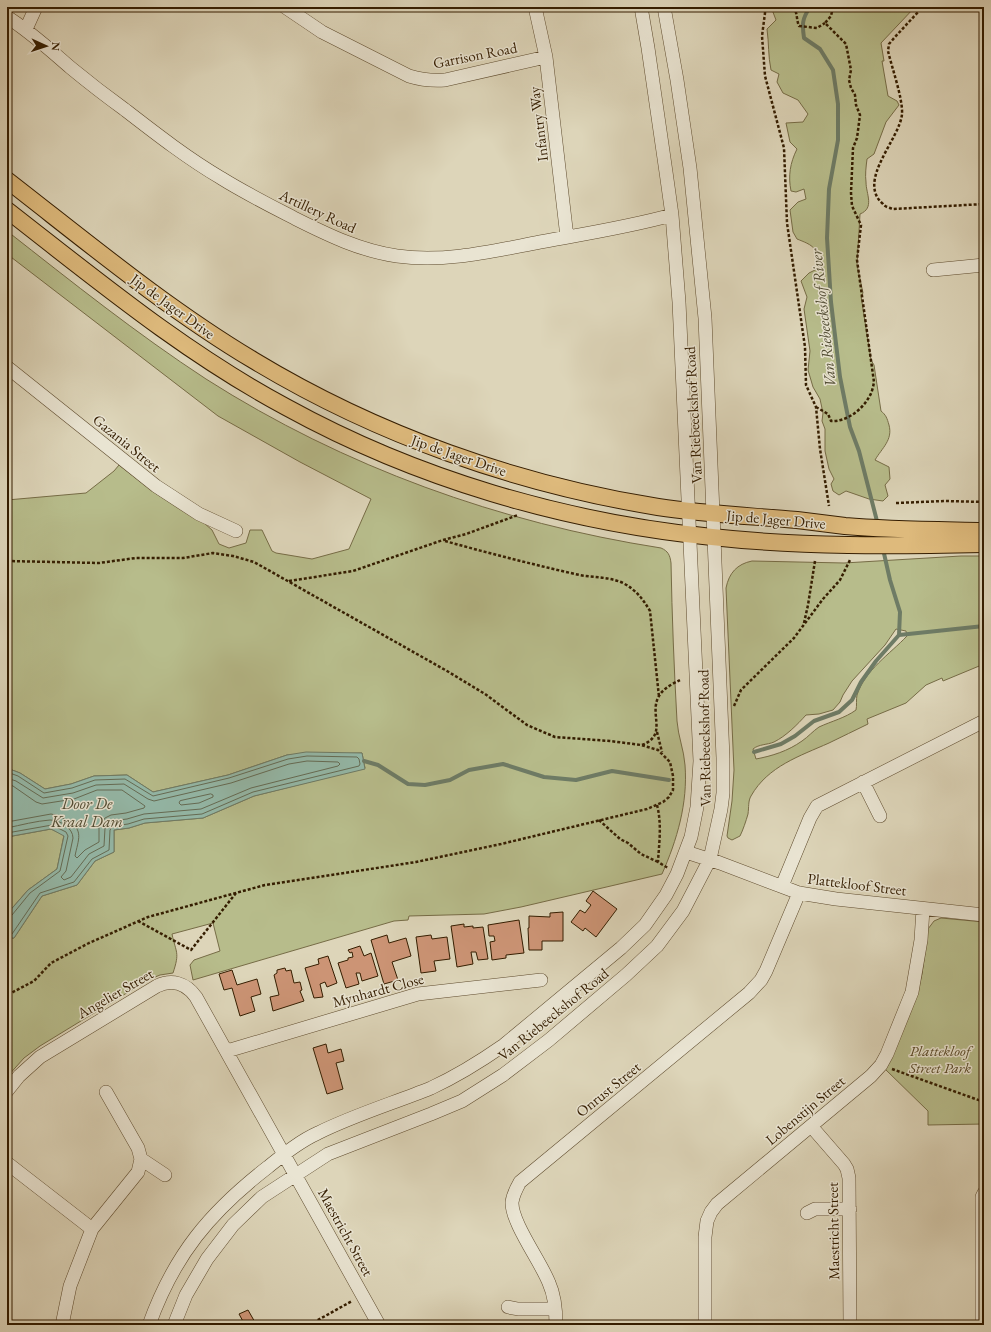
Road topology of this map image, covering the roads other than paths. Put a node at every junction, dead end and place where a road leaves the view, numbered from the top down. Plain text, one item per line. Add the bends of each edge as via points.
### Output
1 (36, 7) edge
2 (535, 7) edge
3 (641, 7) edge
4 (664, 7) edge
5 (289, 8) edge
6 (7, 17) edge
7 (26, 29) junction
8 (546, 57) junction
9 (7, 180) edge
10 (7, 210) edge
11 (672, 215) junction
12 (567, 237) junction
13 (984, 265) edge
14 (933, 270) dead end
15 (7, 367) edge
16 (688, 511) junction
17 (713, 514) junction
18 (984, 526) edge
19 (236, 531) dead end
20 (963, 531) junction
21 (984, 531) edge
22 (689, 535) junction
23 (714, 538) junction
24 (984, 544) edge
25 (984, 721) edge
26 (863, 782) junction
27 (880, 816) dead end
28 (686, 852) junction
29 (710, 859) junction
30 (782, 886) junction
31 (799, 893) junction
32 (923, 909) junction
33 (984, 915) edge
34 (541, 980) dead end
35 (227, 1051) junction
36 (7, 1091) edge
37 (106, 1092) dead end
38 (811, 1126) junction
39 (284, 1154) junction
40 (141, 1159) junction
41 (7, 1163) edge
42 (295, 1174) junction
43 (165, 1175) dead end
44 (984, 1193) edge
45 (850, 1209) junction
46 (807, 1213) dead end
47 (92, 1229) junction
48 (508, 1307) dead end
49 (556, 1309) junction
50 (62, 1325) edge
51 (149, 1325) edge
52 (174, 1325) edge
53 (379, 1325) edge
54 (556, 1325) edge
55 (705, 1325) edge
56 (850, 1325) edge
57 (982, 1325) edge

1 - 7 street
2 - 8 street, Infantry Way
3 - 11 street, Van Riebeeckshof Road
4 - 17 street, Van Riebeeckshof Road via 683,119 695,216 705,325
5 - 8 street, Garrison Road via 322,32 409,76 422,80 444,80
6 - 7 street, Artillery Road
7 - 12 street, Artillery Road via 97,89 220,178 325,234 354,246 396,256 437,258
8 - 12 street, Infantry Way
9 - 16 main road, Jip de Jager Drive via 197,324 254,361 343,409 384,428 510,474 610,498
10 - 22 main road, Jip de Jager Drive via 154,325 287,408 328,428 422,469 496,494 598,520
11 - 12 street, Artillery Road
11 - 16 street, Van Riebeeckshof Road
13 - 14 street
15 - 19 street, Gazania Street via 156,486 199,514
16 - 17 main road, Jip de Jager Drive
16 - 22 street, Van Riebeeckshof Road
17 - 20 main road, Jip de Jager Drive via 845,526
17 - 23 street, Van Riebeeckshof Road
18 - 20 main road
20 - 21 main road, Jip de Jager Drive
22 - 23 main road, Jip de Jager Drive
22 - 28 street, Van Riebeeckshof Road via 700,761 696,815
23 - 24 main road, Jip de Jager Drive via 850,544
23 - 29 street, Van Riebeeckshof Road via 723,788 720,820
25 - 26 street
26 - 27 street
26 - 30 street via 814,809
28 - 29 street, Plattekloof Street
28 - 39 street, Van Riebeeckshof Road via 672,884 656,910 633,937 504,1045 447,1081 334,1125
29 - 30 street, Plattekloof Street
29 - 42 street, Van Riebeeckshof Road via 683,911 657,946 526,1058 462,1101 328,1154
30 - 31 street, Plattekloof Street
31 - 32 street, Plattekloof Street
31 - 49 street, Onrust Street via 768,967 750,993 520,1182 513,1196 512,1209 549,1282
32 - 33 street, Plattekloof Street
32 - 38 street, Lobenstijn Street via 921,940 912,992 887,1054 871,1076
34 - 35 street, Mynhardt Close via 418,994
35 - 36 street, Angelier Street via 192,991 175,982 162,983 40,1056 18,1076
35 - 39 street, Angelier Street
37 - 40 street via 138,1148
38 - 45 street, Maestricht Street via 847,1169
38 - 55 street, Lobenstijn Street via 717,1204 711,1212 704,1237
39 - 42 street, Maestricht Street
39 - 51 street, Van Riebeeckshof Road via 245,1185 191,1242 166,1284
40 - 43 street
40 - 47 street via 138,1172
41 - 47 street
42 - 52 street, Van Riebeeckshof Road via 262,1197 220,1241 186,1295
42 - 53 street, Maestricht Street
44 - 57 street
45 - 46 street via 815,1209
45 - 56 street, Maestricht Street
47 - 50 street via 70,1286
48 - 49 street
49 - 54 street, Onrust Street

